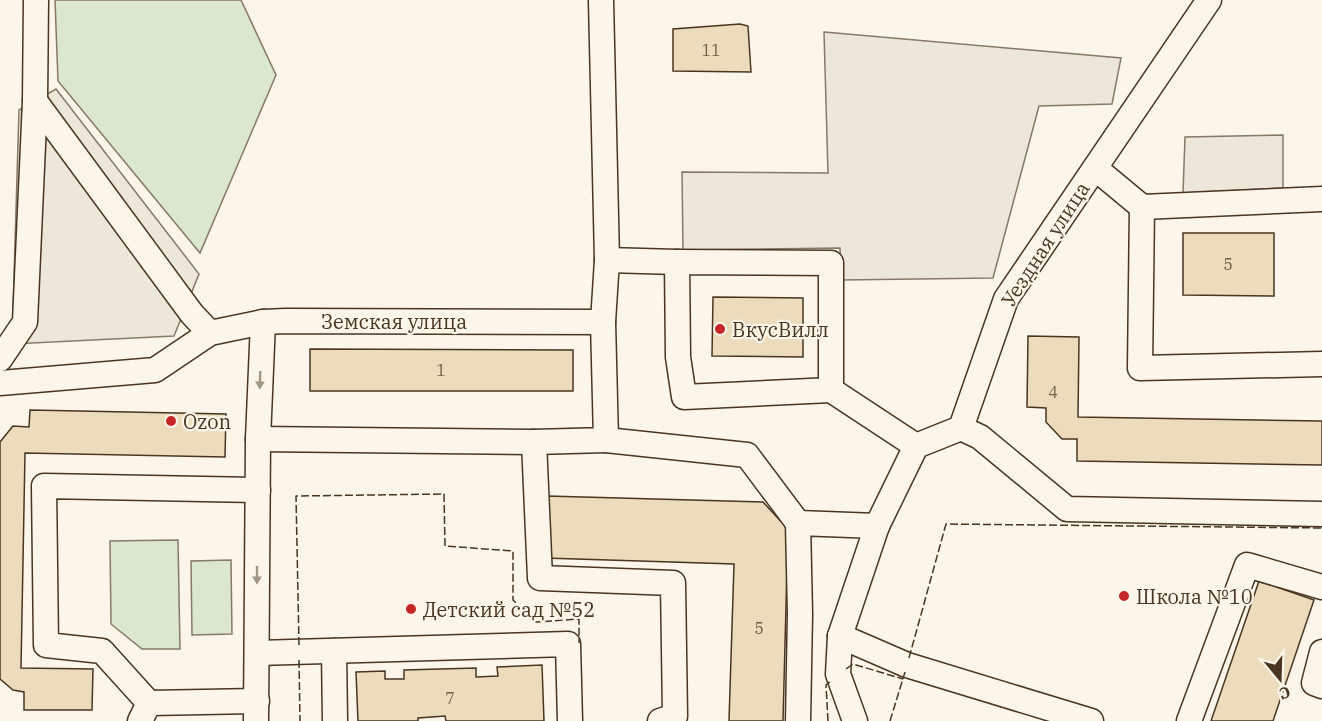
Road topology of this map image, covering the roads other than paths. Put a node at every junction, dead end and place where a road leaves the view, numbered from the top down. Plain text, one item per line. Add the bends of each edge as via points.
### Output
1 (36, 0) edge
2 (601, 0) edge
3 (1209, 0) edge
4 (35, 101) junction
5 (1095, 168) junction
6 (1322, 200) edge
7 (1142, 207) junction
8 (607, 260) junction
9 (677, 262) junction
10 (263, 322) junction
11 (603, 322) junction
12 (210, 333) junction
13 (0, 359) edge
14 (1322, 364) edge
15 (0, 383) edge
16 (831, 390) junction
17 (961, 428) junction
18 (258, 439) junction
19 (606, 440) junction
20 (534, 442) junction
21 (916, 446) junction
22 (258, 490) junction
23 (1322, 514) edge
24 (798, 523) junction
25 (877, 526) junction
26 (1322, 587) edge
27 (840, 636) junction
28 (334, 651) junction
29 (1322, 652) edge
30 (257, 653) junction
31 (1322, 686) edge
32 (257, 711) edge
33 (145, 712) edge
34 (335, 721) edge
35 (570, 721) edge
36 (660, 721) edge
37 (798, 721) edge
38 (855, 721) edge
39 (1091, 721) edge
40 (1189, 721) edge

1 - 4 street
2 - 8 street
3 - 5 street, Уездная улица
4 - 12 street
4 - 13 street via 25,322
5 - 7 street
5 - 17 street, Уездная улица via 1006,299
6 - 7 street
7 - 14 street via 1140,368
8 - 9 street
8 - 11 street
9 - 16 street via 831,263
9 - 16 street via 678,357 684,397
10 - 11 street, Земская улица
10 - 12 street, Земская улица
10 -> 18 street
11 - 19 street
12 - 15 street via 155,370
16 - 21 street
17 - 21 street
17 - 23 street via 980,437 1067,508
18 - 20 street
18 - 22 street
19 - 20 street
19 - 24 street via 747,455
20 - 36 street via 540,578 673,583 675,716
21 - 25 street
22 -> 30 street
22 - 33 street via 44,486 46,645 102,651
24 - 25 street
24 - 37 street
25 - 27 street
26 - 40 street via 1247,565
27 - 38 street via 838,674
27 - 39 street via 908,664
28 - 30 street
28 - 34 street
28 - 35 street via 568,645
29 - 31 street via 1314,683
30 - 32 street
32 - 33 street

